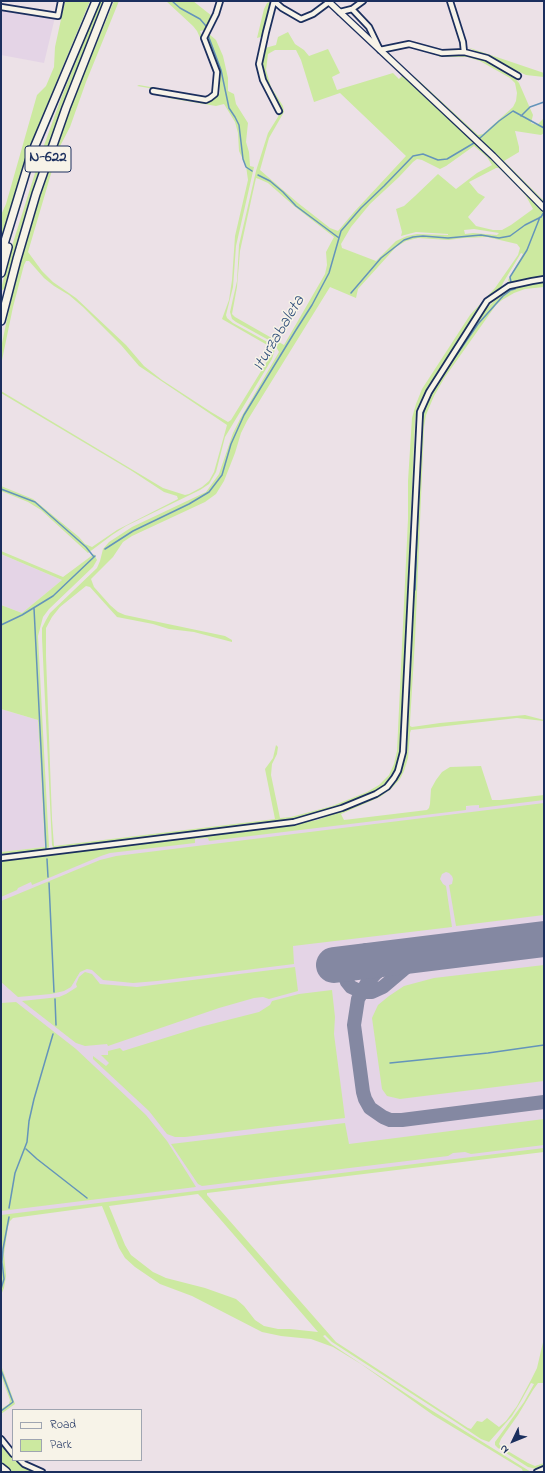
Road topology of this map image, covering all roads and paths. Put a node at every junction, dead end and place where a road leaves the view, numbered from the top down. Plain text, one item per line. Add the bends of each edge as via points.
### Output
1 (61, 1) edge
2 (96, 1) edge
3 (108, 1) edge
4 (220, 1) edge
5 (363, 1) edge
6 (450, 1) edge
7 (328, 2) edge
8 (1, 7) edge
9 (352, 9) junction
10 (340, 12) junction
11 (380, 50) junction
12 (464, 52) junction
13 (518, 76) dead end
14 (63, 82) junction
15 (153, 91) dead end
16 (279, 111) dead end
17 (544, 208) edge
18 (1, 254) edge
19 (1, 273) edge
20 (544, 280) edge
21 (1, 321) edge
22 (1, 858) edge
23 (1, 1439) edge
24 (12, 1453) edge
25 (21, 1461) edge
26 (1, 1468) edge
27 (544, 1469) edge
28 (6, 1472) edge
29 (42, 1472) edge
30 (537, 1472) edge

1 - 8 street via 58,16
2 - 14 highway, N-622
3 - 21 highway, N-622 via 36,194
4 - 15 street via 204,38 217,72 215,94 206,100
5 - 9 street
6 - 12 street
7 - 10 street
7 - 16 street via 313,14 301,19 274,1 260,64 263,80
9 - 10 street
9 - 11 street via 369,27
10 - 11 street
11 - 12 street via 409,44 442,53
11 - 17 street
12 - 13 street via 487,58
14 - 18 highway via 31,155
14 - 19 highway, N-622 via 27,182
20 - 22 street via 509,286 487,301 429,392 420,412 403,752 398,771 387,787 342,808 294,822
23 - 24 street
25 - 29 street
26 - 28 highway
27 - 30 street

